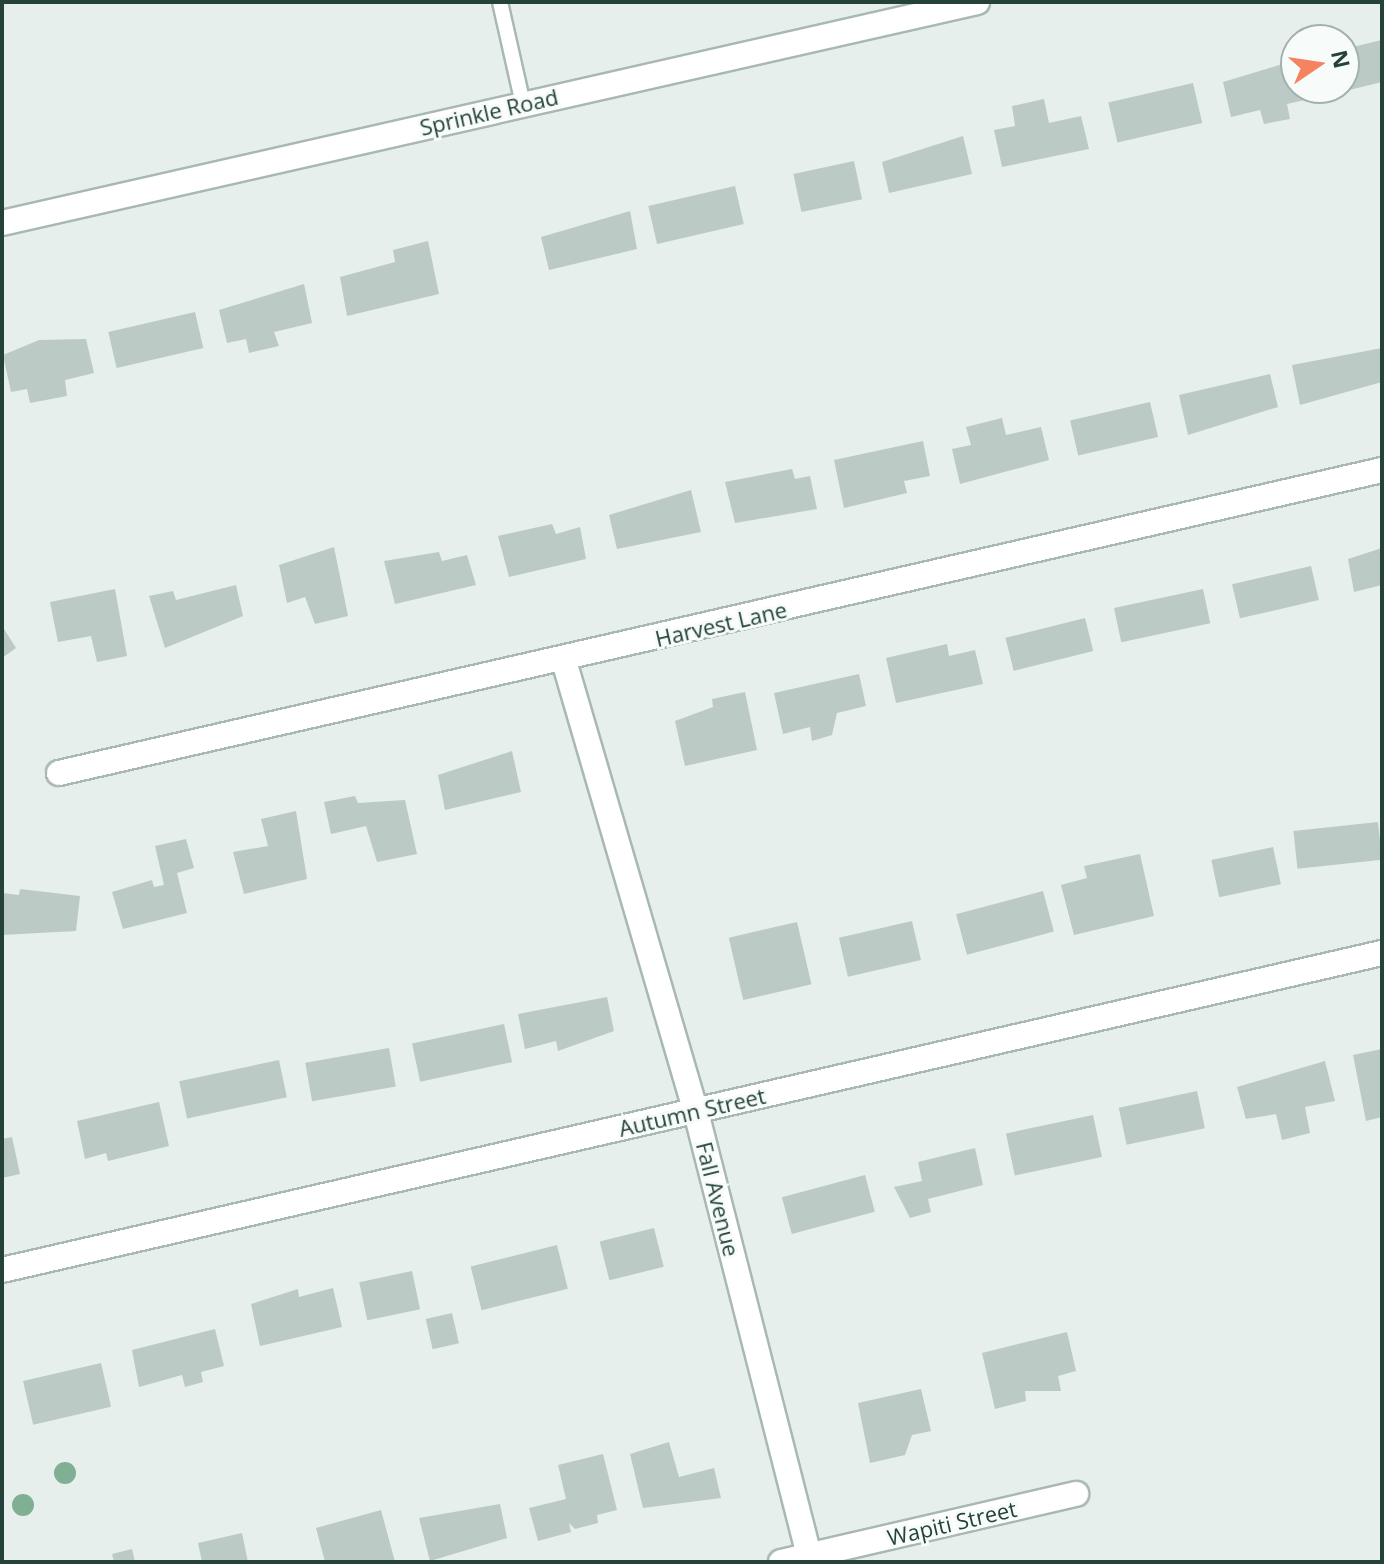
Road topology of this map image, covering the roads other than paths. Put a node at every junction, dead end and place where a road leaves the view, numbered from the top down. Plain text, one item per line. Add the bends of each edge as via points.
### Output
1 (500, 2) edge
2 (977, 2) edge
3 (889, 12) edge
4 (523, 104) junction
5 (2, 223) edge
6 (1382, 470) edge
7 (564, 661) junction
8 (59, 773) dead end
9 (1382, 953) edge
10 (696, 1112) junction
11 (2, 1270) edge
12 (1076, 1494) dead end
13 (809, 1556) junction
14 (781, 1562) edge

1 - 4 lane
2 - 3 street, Sprinkle Road
3 - 4 street, Sprinkle Road
4 - 5 street, Sprinkle Road
6 - 7 street, Harvest Lane
7 - 8 street, Harvest Lane
7 - 10 street, Fall Avenue
9 - 10 street, Autumn Street
10 - 11 street, Autumn Street
10 - 13 street, Fall Avenue
12 - 13 street, Wapiti Street
13 - 14 street, Wapiti Street

